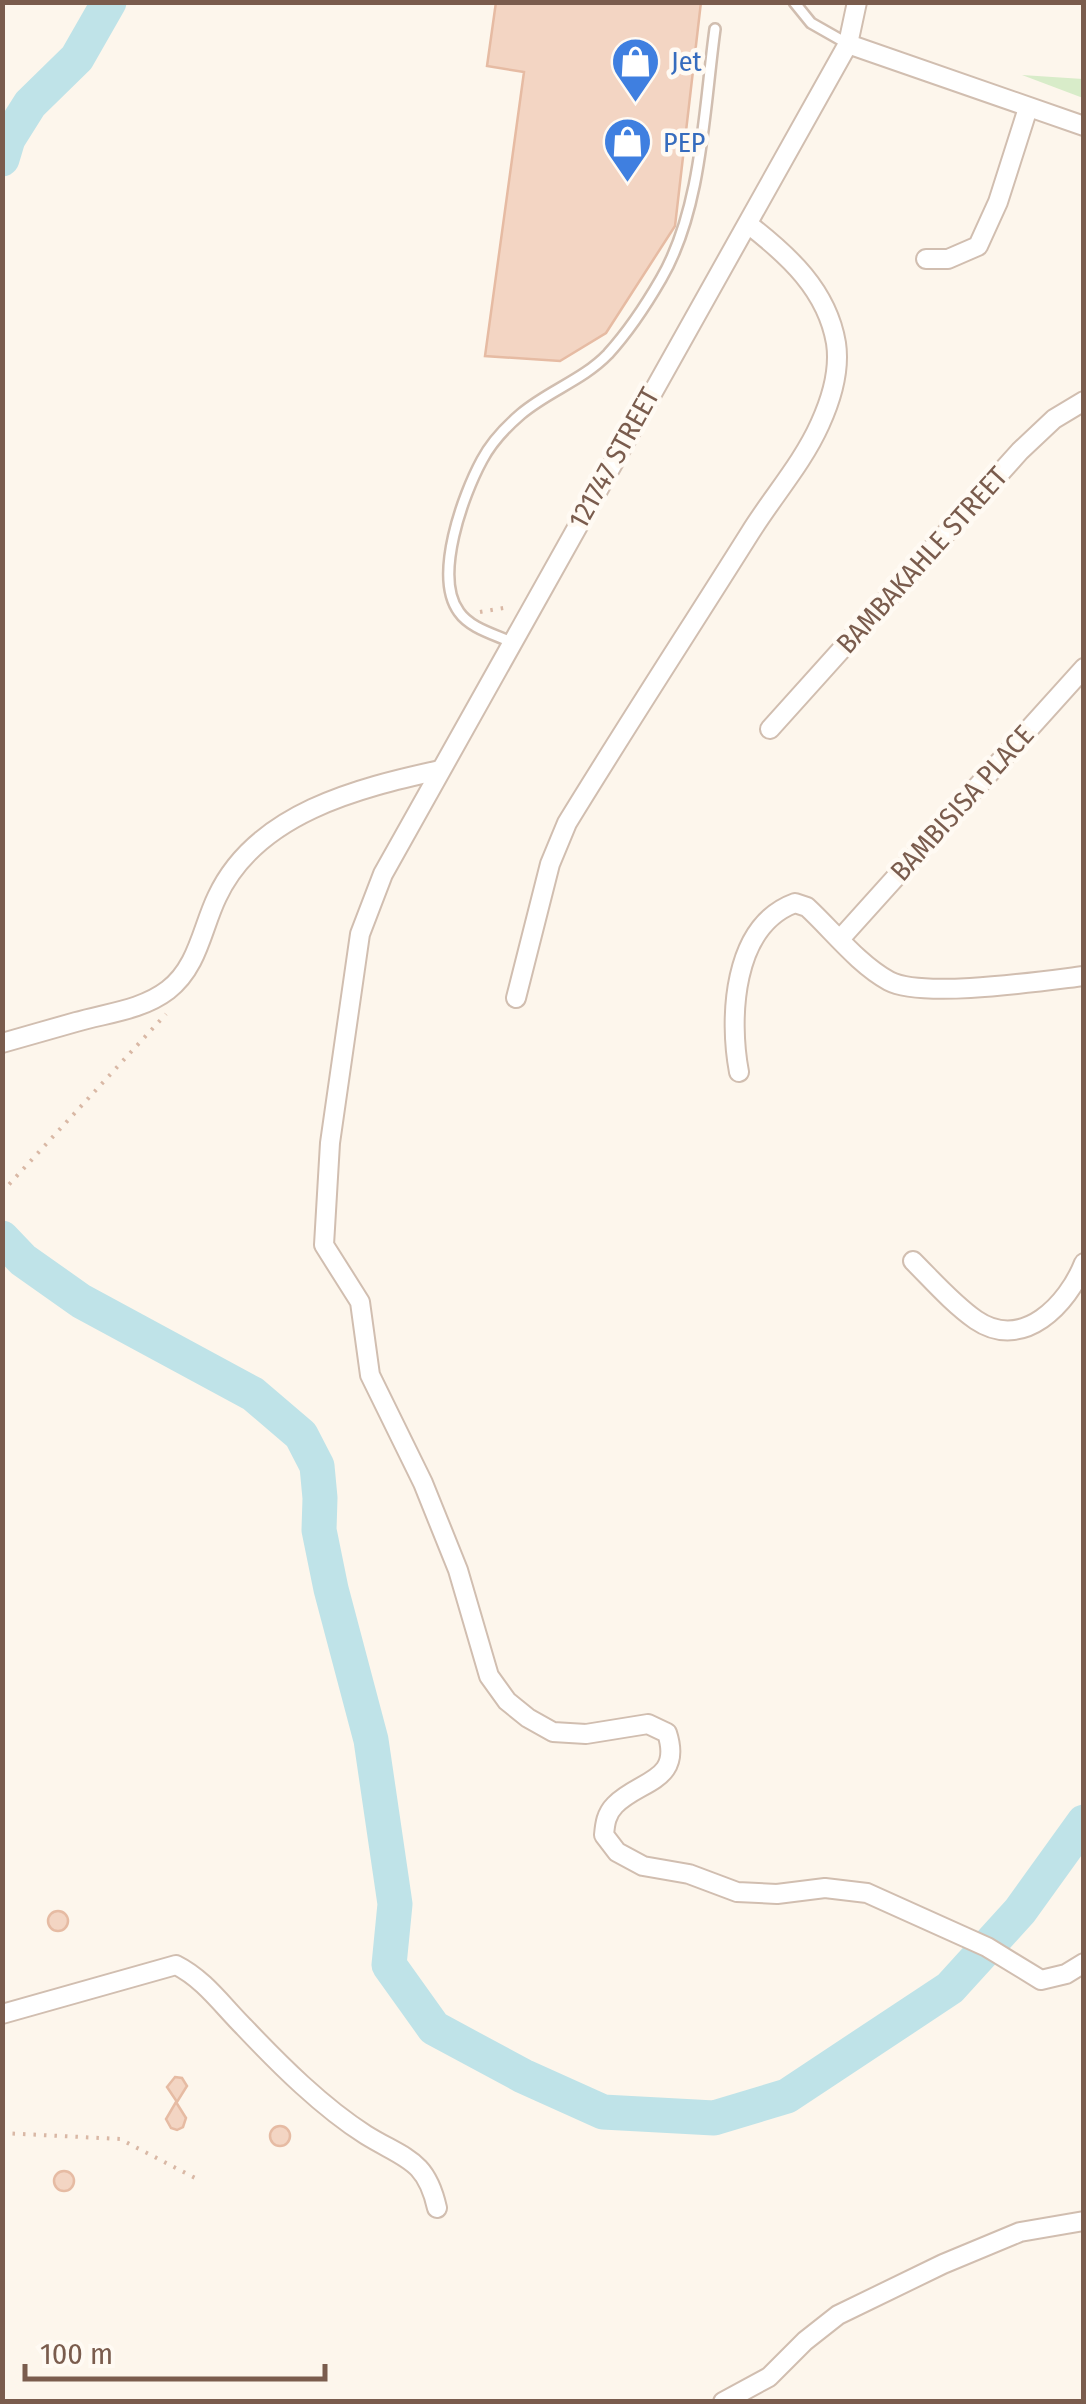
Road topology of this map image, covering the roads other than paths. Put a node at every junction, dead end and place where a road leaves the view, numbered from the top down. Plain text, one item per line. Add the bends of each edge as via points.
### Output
1 (794, 2) edge
2 (857, 2) edge
3 (715, 29) dead end
4 (848, 44) junction
5 (1028, 108) junction
6 (1084, 126) edge
7 (748, 224) junction
8 (926, 259) dead end
9 (1084, 401) edge
10 (511, 642) junction
11 (1084, 668) edge
12 (770, 729) dead end
13 (440, 770) junction
14 (841, 938) junction
15 (1084, 976) edge
16 (516, 998) dead end
17 (2, 1043) edge
18 (739, 1072) dead end
19 (913, 1261) dead end
20 (1084, 1263) edge
21 (1084, 1962) edge
22 (2, 2014) edge
23 (437, 2208) dead end
24 (1084, 2221) edge
25 (723, 2402) edge

1 - 4 lane via 810,24
2 - 4 street, 121747 STREET
3 - 10 lane via 692,191 662,278 608,354 520,415 483,458 450,555 448,578 460,614
4 - 5 street
4 - 7 street, 121747 STREET
5 - 6 street
5 - 8 street via 978,246 948,259
7 - 10 street, 121747 STREET
7 - 16 street via 808,278 828,316 836,344 832,392 806,452 567,823
9 - 12 street, BAMBAKAHLE STREET via 1020,452
10 - 13 street, 121747 STREET
11 - 14 street, BAMBISISA PLACE
13 - 17 street via 334,798 264,838 229,874 186,970 165,992 122,1012
13 - 21 street, 121747 STREET via 383,874 360,934 330,1142 324,1244 360,1302 370,1374 458,1570 489,1676 508,1701 553,1732 648,1724 667,1732 668,1765 606,1818 604,1836 643,1866 737,1892 867,1892 1041,1980
14 - 15 street via 886,979 912,988
14 - 18 street via 801,904 764,925 749,948 734,1014
19 - 20 street via 978,1322 1014,1330 1053,1311
22 - 23 street via 176,1965 326,2103 422,2168
24 - 25 street via 1020,2232 838,2316 769,2377

